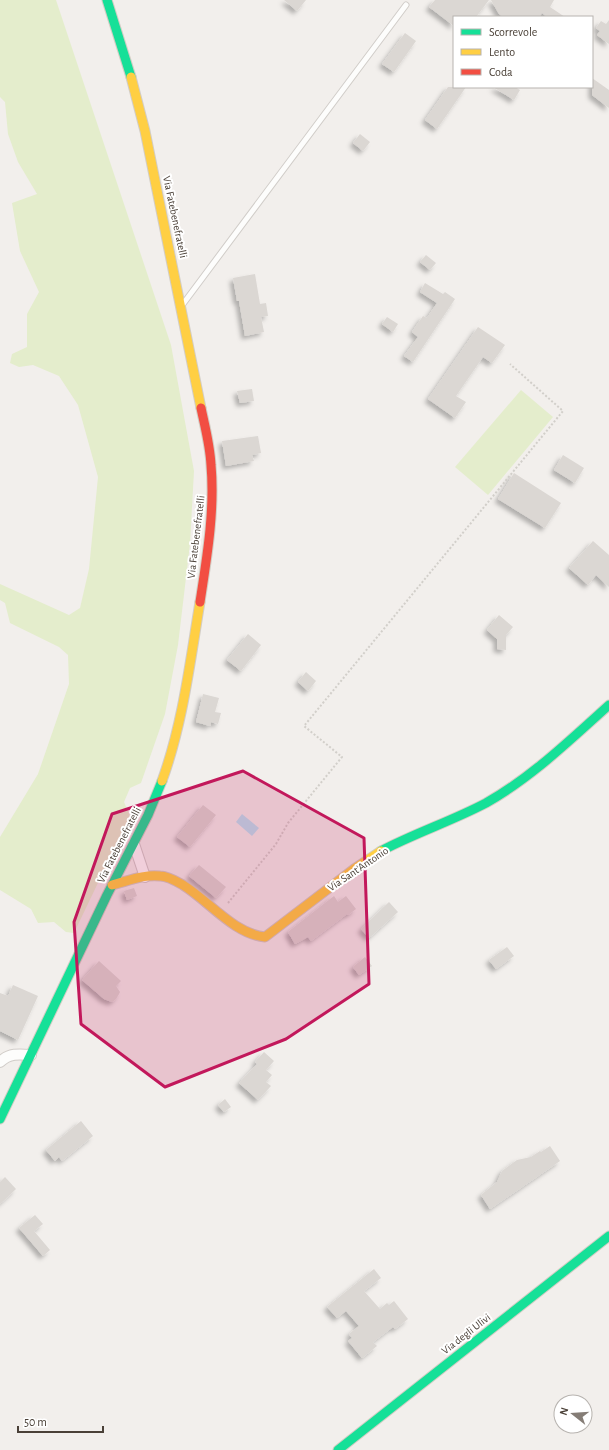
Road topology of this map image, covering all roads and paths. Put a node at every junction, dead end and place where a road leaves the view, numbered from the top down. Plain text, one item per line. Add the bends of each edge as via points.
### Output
1 (107, 0) edge
2 (406, 5) dead end
3 (181, 306) junction
4 (510, 364) dead end
5 (609, 705) edge
6 (134, 844) junction
7 (145, 877) junction
8 (112, 884) junction
9 (220, 913) junction
10 (31, 1055) junction
11 (0, 1062) edge
12 (0, 1119) edge
13 (609, 1236) edge
14 (338, 1450) edge

1 - 3 street, Via Fatebenefratelli via 138,104
2 - 3 lane
3 - 6 street, Via Fatebenefratelli via 212,463 211,522 195,635 176,731 159,790
4 - 9 path via 563,410 304,726 342,757
5 - 9 street, Via Sant'Antonio via 544,763 516,784 492,800 376,855 268,935 255,936
6 - 7 street
6 - 8 street, Via Fatebenefratelli
7 - 8 street, Via Sant'Antonio
7 - 9 street, Via Sant'Antonio via 160,875 176,880
8 - 10 street, Via Fatebenefratelli
10 - 11 street via 10,1055
10 - 12 street, Via Fatebenefratelli
13 - 14 street, Via degli Ulivi

